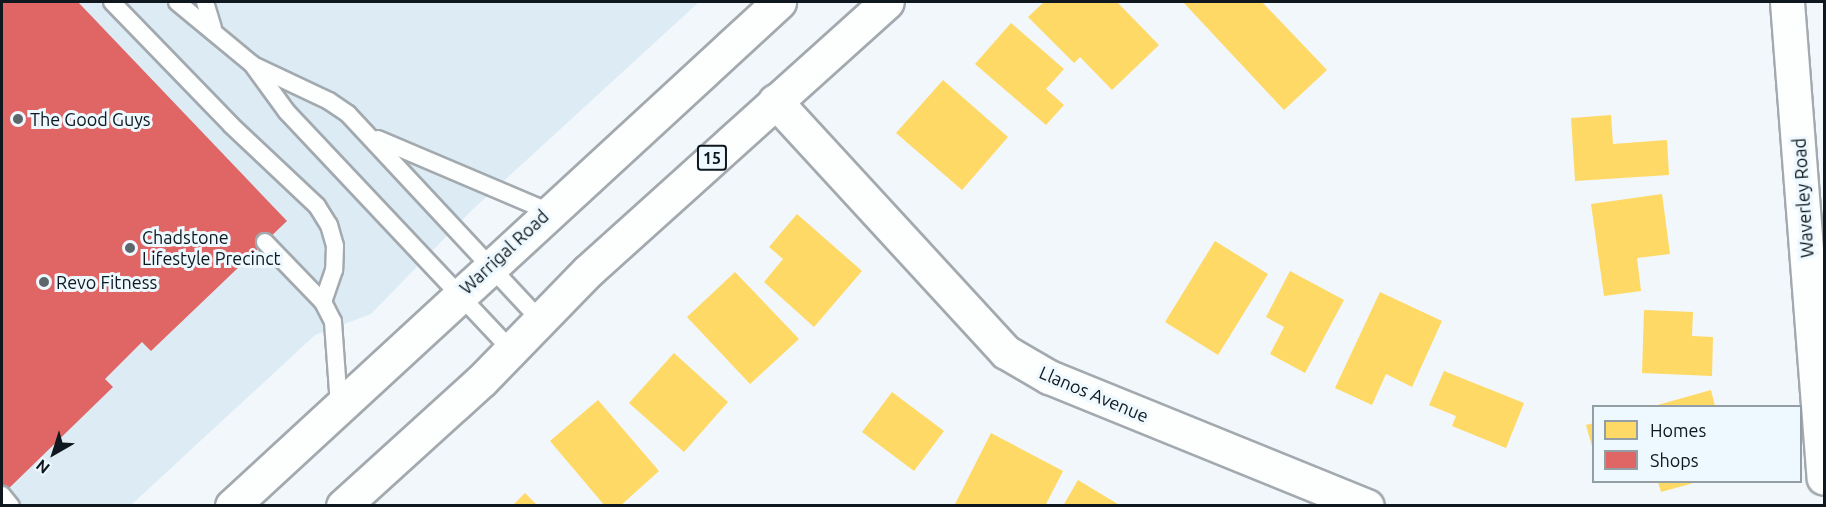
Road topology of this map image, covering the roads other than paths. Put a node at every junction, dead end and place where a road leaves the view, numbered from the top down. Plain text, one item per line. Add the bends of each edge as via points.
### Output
1 (112, 2) edge
2 (177, 2) edge
3 (205, 2) edge
4 (779, 2) edge
5 (888, 2) edge
6 (1786, 9) edge
7 (213, 28) junction
8 (252, 64) junction
9 (775, 101) junction
10 (364, 131) junction
11 (548, 212) junction
12 (265, 242) dead end
13 (489, 265) junction
14 (459, 294) junction
15 (322, 302) junction
16 (540, 320) junction
17 (511, 350) junction
18 (339, 405) junction
19 (1824, 478) edge
20 (2, 495) edge
21 (358, 501) edge
22 (11, 506) edge
23 (232, 506) edge
24 (1367, 506) edge

1 - 15 lane via 231,125 317,206 329,225 335,246 334,270
2 - 7 lane
3 - 7 lane
4 - 11 main road, Warrigal Road
5 - 9 main road, 15
6 - 19 main road, Waverley Road
7 - 8 lane
8 - 10 lane via 329,100
8 - 14 lane via 287,112
9 - 16 main road, 15 via 588,271
9 - 24 main road, Llanos Avenue via 1006,352 1049,377
10 - 11 lane
10 - 13 lane
11 - 13 main road, Warrigal Road
12 - 15 lane
13 - 14 main road, Warrigal Road
13 - 16 lane
14 - 17 lane
14 - 18 main road, Warrigal Road
15 - 18 lane via 335,335
16 - 17 main road, 15
17 - 21 main road, 15
18 - 23 main road, Warrigal Road
20 - 22 lane

